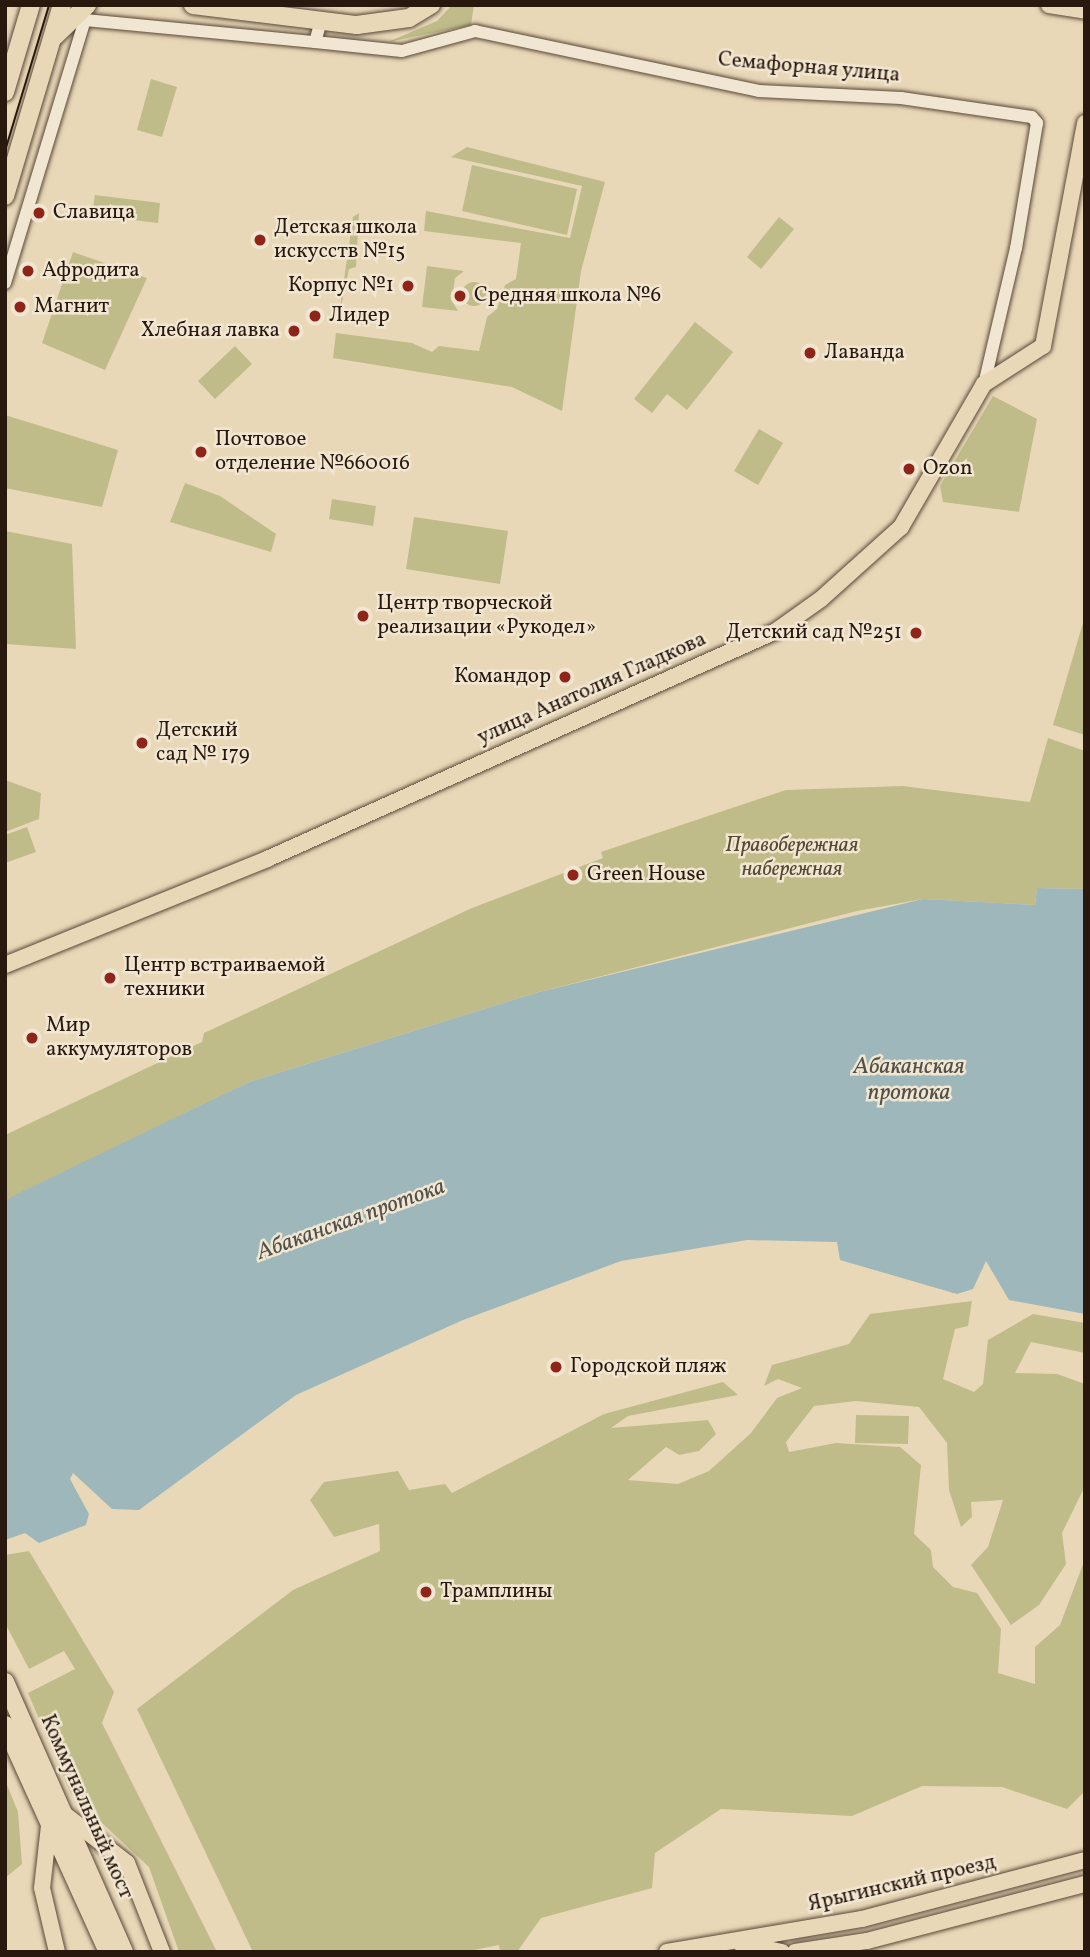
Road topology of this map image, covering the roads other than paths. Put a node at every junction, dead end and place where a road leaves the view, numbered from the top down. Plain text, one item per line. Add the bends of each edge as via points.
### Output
1 (31, 5) edge
2 (62, 5) edge
3 (87, 5) edge
4 (194, 5) edge
5 (431, 5) edge
6 (1049, 5) edge
7 (1085, 11) edge
8 (321, 21) junction
9 (53, 38) junction
10 (5, 41) edge
11 (315, 42) junction
12 (7, 85) edge
13 (1085, 123) edge
14 (5, 195) edge
15 (5, 283) edge
16 (984, 384) junction
17 (5, 965) edge
18 (5, 1682) edge
19 (7, 1730) edge
20 (57, 1815) junction
21 (1085, 1860) edge
22 (1085, 1884) edge
23 (845, 1923) junction
24 (727, 1941) junction
25 (851, 1945) junction
26 (57, 1952) edge
27 (108, 1952) edge
28 (124, 1952) edge
29 (162, 1952) edge
30 (667, 1952) edge
31 (782, 1952) edge
32 (795, 1952) edge

1 - 12 highway
2 - 9 highway
3 - 9 highway
4 - 8 highway
5 - 8 highway via 384,24
6 - 7 main road
8 - 11 street
9 - 14 highway
10 - 12 highway
11 - 15 street via 85,20
11 - 16 street, Семафорная улица via 402,51 475,31 759,91 901,98 1032,117 1037,122 1016,247
13 - 16 main road, улица Анатолия Гладкова via 1043,346
16 - 17 main road, улица Анатолия Гладкова via 901,527 861,567 776,631 267,859
18 - 20 highway, Коммунальный мост
19 - 20 highway, Коммунальный мост
20 - 26 main road via 42,1888
20 - 27 highway, Коммунальный мост
20 - 28 highway, Коммунальный мост
20 - 29 main road via 127,1863
21 - 23 main road, Ярыгинский проезд
22 - 25 main road, Ярыгинский проезд
23 - 24 main road, Ярыгинский проезд
23 - 25 main road
24 - 30 main road, Ярыгинский проезд
24 - 31 main road, Ярыгинский проезд
25 - 32 main road, Ярыгинский проезд

